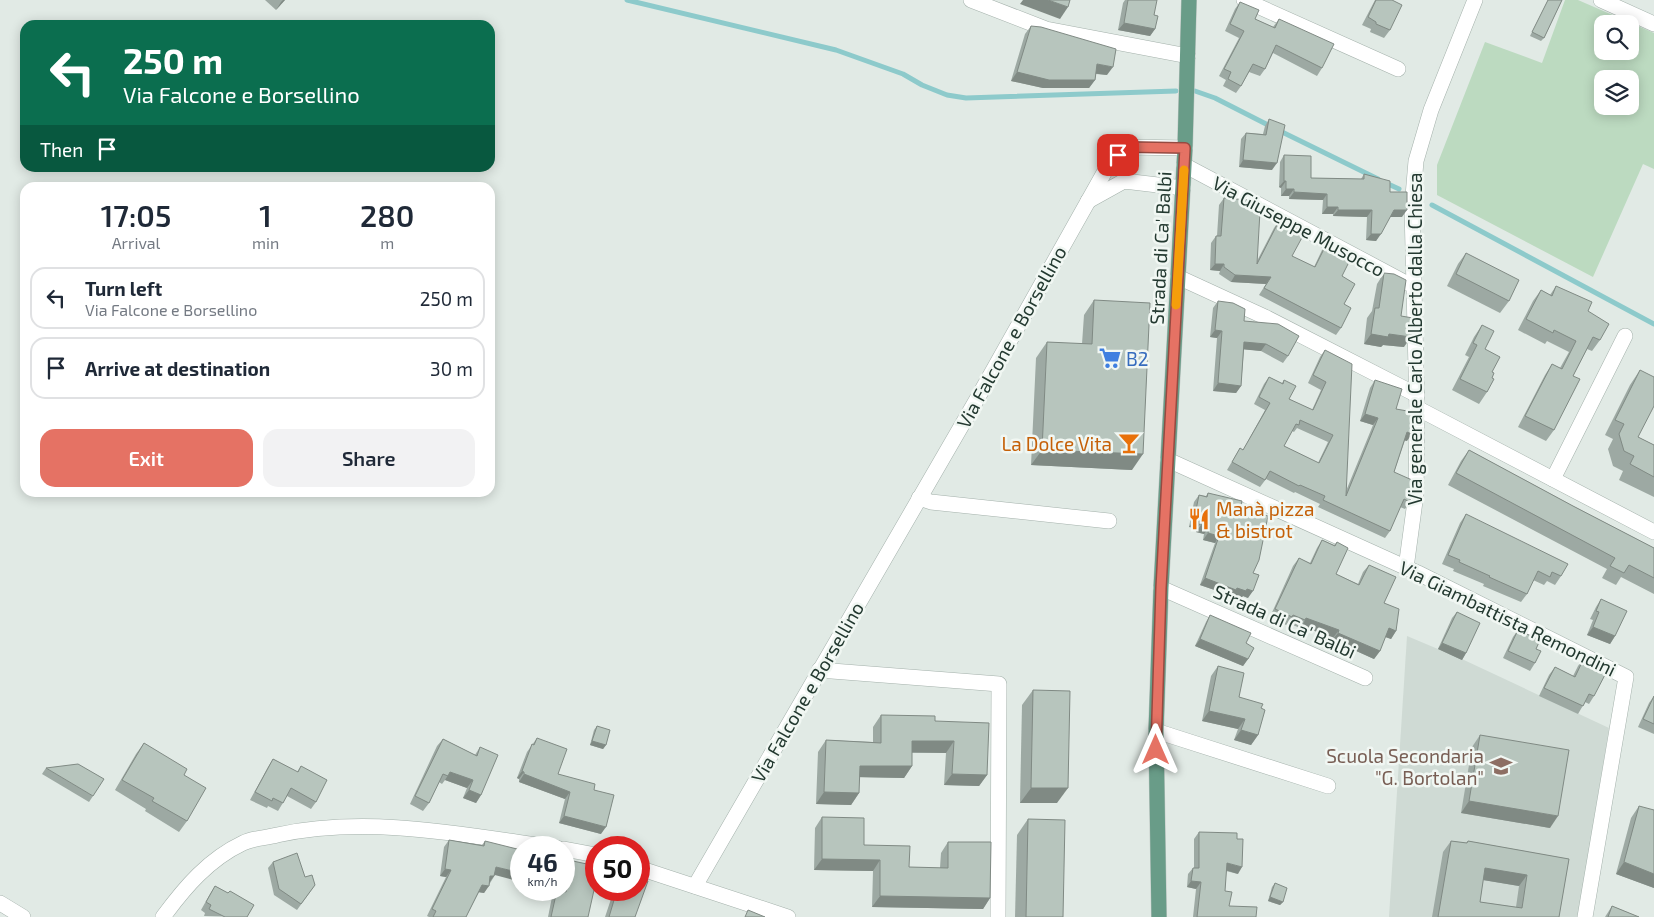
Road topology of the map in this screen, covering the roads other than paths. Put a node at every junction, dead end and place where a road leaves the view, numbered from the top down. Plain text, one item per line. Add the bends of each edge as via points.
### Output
1 (971, 0) edge
2 (1189, 0) edge
3 (1244, 0) edge
4 (1476, 0) edge
5 (1601, 0) edge
6 (1654, 24) edge
7 (1188, 56) junction
8 (1398, 69) dead end
9 (1185, 148) junction
10 (1184, 165) junction
11 (1183, 188) junction
12 (1086, 202) junction
13 (1178, 277) junction
14 (1414, 288) junction
15 (1625, 336) dead end
16 (1417, 402) junction
17 (1168, 460) junction
18 (1553, 479) junction
19 (919, 498) junction
20 (1109, 521) dead end
21 (1654, 532) edge
22 (1406, 568) junction
23 (1161, 588) junction
24 (819, 670) junction
25 (1365, 678) dead end
26 (1156, 731) junction
27 (1328, 786) dead end
28 (510, 842) edge
29 (650, 872) edge
30 (695, 886) junction
31 (0, 903) edge
32 (23, 917) edge
33 (163, 917) edge
34 (788, 917) edge
35 (998, 917) edge
36 (1159, 917) edge
37 (1585, 917) edge

1 - 7 street via 1046,29
2 - 7 main road, Strada di Ca' Balbi
3 - 8 street
4 - 14 street, Via generale Carlo Alberto dalla Chiesa via 1431,110 1416,160 1412,208
5 - 6 street
7 - 9 main road, Strada di Ca' Balbi
9 - 10 main road, Strada di Ca' Balbi
9 - 12 street, Via Falcone e Borsellino via 1127,147 1109,164
10 - 11 main road, Strada di Ca' Balbi
10 - 14 street, Via Giuseppe Musocco
11 - 12 street via 1124,181
11 - 13 main road, Strada di Ca' Balbi
12 - 19 street, Via Falcone e Borsellino
13 - 16 street via 1265,317
13 - 17 main road, Strada di Ca' Balbi
14 - 16 street, Via generale Carlo Alberto dalla Chiesa
15 - 18 street
16 - 18 street
16 - 22 street, Via generale Carlo Alberto dalla Chiesa via 1416,494
17 - 22 street, Via Giambattista Remondini
17 - 23 main road, Strada di Ca' Balbi
18 - 21 street
19 - 20 street via 930,502
19 - 24 street, Via Falcone e Borsellino
22 - 37 street, Via Giambattista Remondini via 1626,677
23 - 25 street, Strada di Ca' Balbi
23 - 26 main road, Strada di Ca' Balbi
24 - 30 street, Via Falcone e Borsellino
24 - 35 street via 999,684
26 - 27 street
26 - 36 main road, Strada di Ca' Balbi
28 - 33 street via 377,826 304,829 244,842 205,866
29 - 30 street
30 - 34 street
31 - 32 street

